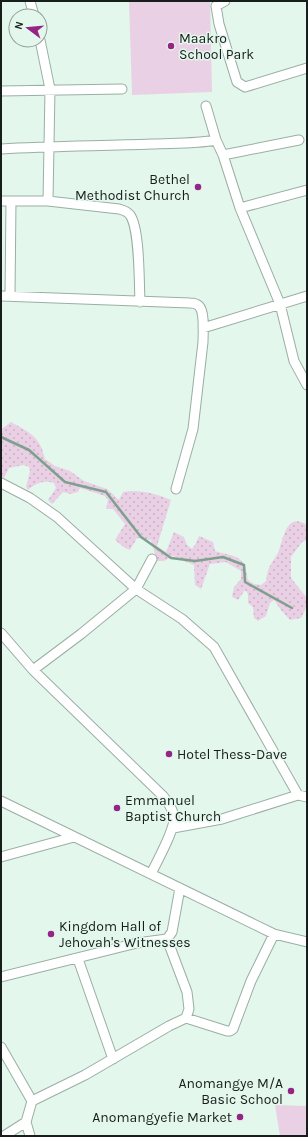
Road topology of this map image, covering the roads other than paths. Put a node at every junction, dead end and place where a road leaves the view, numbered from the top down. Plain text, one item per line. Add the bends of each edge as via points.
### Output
1 (225, 1) edge
2 (215, 3) edge
3 (42, 48) edge
4 (307, 68) edge
5 (50, 89) junction
6 (122, 89) dead end
7 (1, 91) edge
8 (206, 106) dead end
9 (216, 140) junction
10 (298, 140) dead end
11 (50, 146) junction
12 (1, 149) edge
13 (223, 155) junction
14 (307, 190) edge
15 (1, 201) edge
16 (11, 201) junction
17 (48, 201) junction
18 (240, 208) junction
19 (6, 296) edge
20 (307, 296) edge
21 (140, 302) junction
22 (280, 304) junction
23 (203, 328) junction
24 (307, 385) edge
25 (1, 483) edge
26 (176, 489) dead end
27 (152, 559) dead end
28 (136, 589) junction
29 (1, 633) edge
30 (33, 670) junction
31 (303, 796) edge
32 (1, 801) edge
33 (173, 828) junction
34 (74, 837) junction
35 (1, 857) edge
36 (151, 874) junction
37 (180, 888) junction
38 (274, 934) junction
39 (167, 939) junction
40 (307, 942) edge
41 (78, 959) junction
42 (1, 978) edge
43 (186, 1018) junction
44 (1, 1047) edge
45 (114, 1059) junction
46 (32, 1101) junction
47 (26, 1122) junction
48 (4, 1136) edge
49 (30, 1136) edge

1 - 2 street
2 - 4 street via 218,24 237,82 245,87
3 - 5 street
5 - 6 street
5 - 7 street
5 - 11 street
8 - 9 street
9 - 11 street via 135,145
9 - 13 street
10 - 13 street
11 - 12 street
11 - 17 street
13 - 18 street
14 - 18 street
15 - 16 street
16 - 17 street
16 - 19 street
17 - 21 street via 127,212 132,220 138,253
18 - 22 street
19 - 21 street
20 - 22 street
21 - 23 street via 198,305 201,308
22 - 23 street
22 - 24 street via 294,361
23 - 26 street via 193,429
25 - 28 street via 58,517
27 - 28 street
28 - 30 street
28 - 31 street via 182,619 214,647
29 - 30 street
30 - 33 street via 163,796 174,816
31 - 33 street via 222,819
32 - 34 street
33 - 36 street
34 - 35 street
34 - 36 street
36 - 37 street
37 - 38 street
37 - 39 street via 172,932
38 - 40 street
38 - 43 street via 251,981 233,1029 227,1031
39 - 41 street via 136,943
39 - 43 street via 187,992 189,1009
41 - 42 street
41 - 45 street
43 - 45 street
44 - 46 street
45 - 46 street
46 - 47 street
47 - 48 street
47 - 49 street

